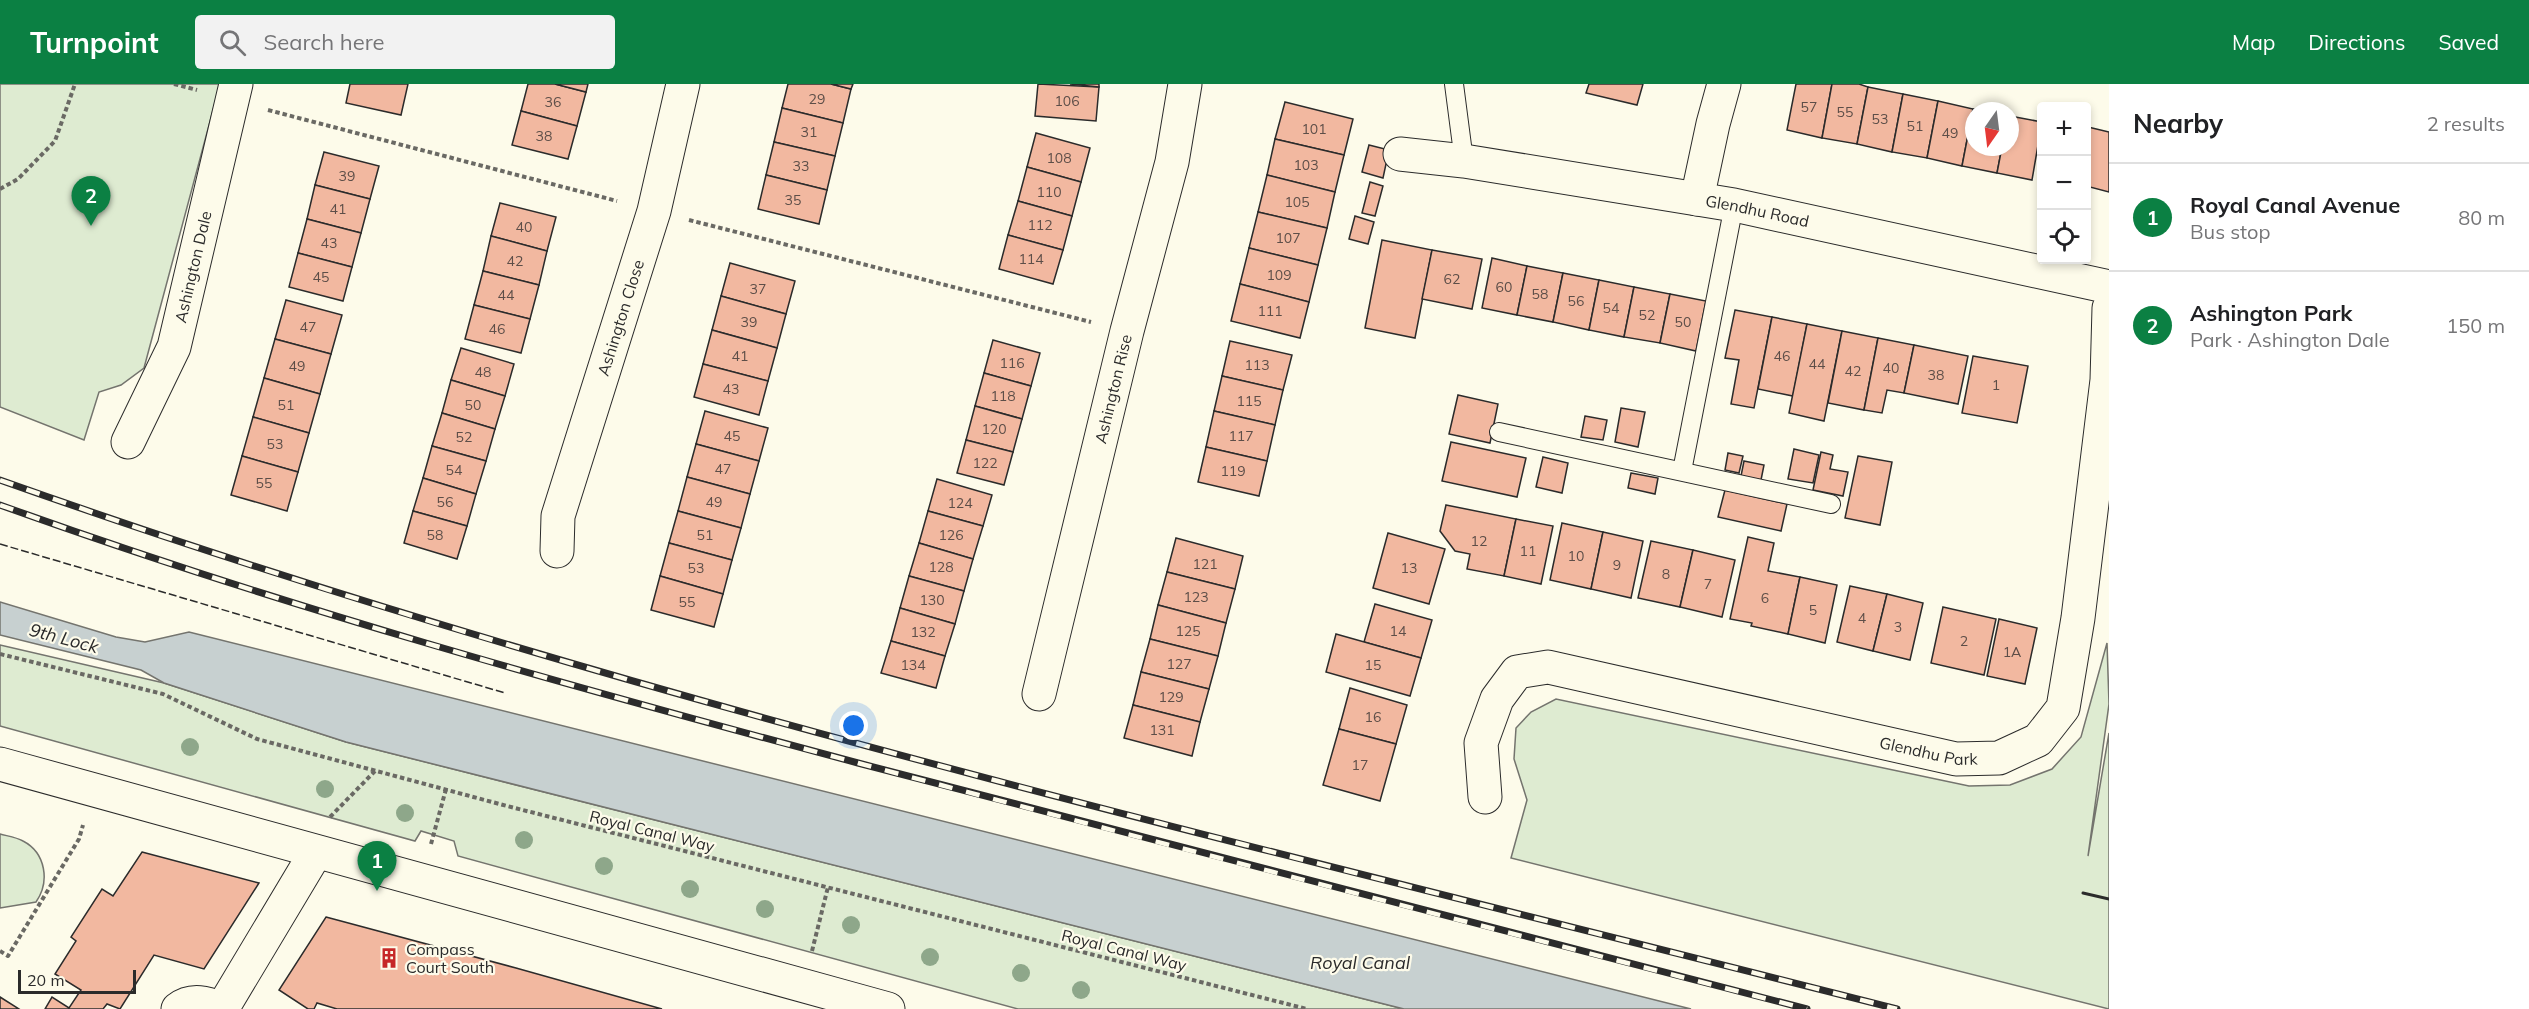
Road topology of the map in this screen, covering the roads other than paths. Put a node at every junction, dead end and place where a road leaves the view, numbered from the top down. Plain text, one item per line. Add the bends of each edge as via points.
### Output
1 (683, 84) edge
2 (1185, 84) edge
3 (1454, 84) edge
4 (1724, 84) edge
5 (234, 92) edge
6 (1400, 154) dead end
7 (1464, 161) junction
8 (1697, 199) junction
9 (1734, 205) junction
10 (2109, 287) edge
11 (2109, 308) edge
12 (1499, 432) dead end
13 (128, 442) dead end
14 (1682, 471) junction
15 (1831, 504) dead end
16 (557, 551) dead end
17 (1039, 694) dead end
18 (0, 764) edge
19 (1485, 797) dead end
20 (316, 852) junction
21 (877, 1008) edge
22 (178, 1009) edge
23 (222, 1009) edge

1 - 16 street, Ashington Close via 654,211 558,516
2 - 17 street, Ashington Rise via 1172,162
3 - 7 lane
4 - 8 street
5 - 13 street, Ashington Dale via 174,347
6 - 7 street, Glendhu Road
7 - 8 street, Glendhu Road
8 - 9 street, Glendhu Road
9 - 10 street, Glendhu Road
9 - 14 lane
11 - 19 street, Glendhu Park via 2107,380 2076,630 2063,708 2038,740 2000,758 1956,759 1548,667 1517,672 1497,699 1480,744
12 - 14 lane
14 - 15 lane
18 - 20 street
20 - 21 street
20 - 23 street
22 - 23 street via 203,1002

